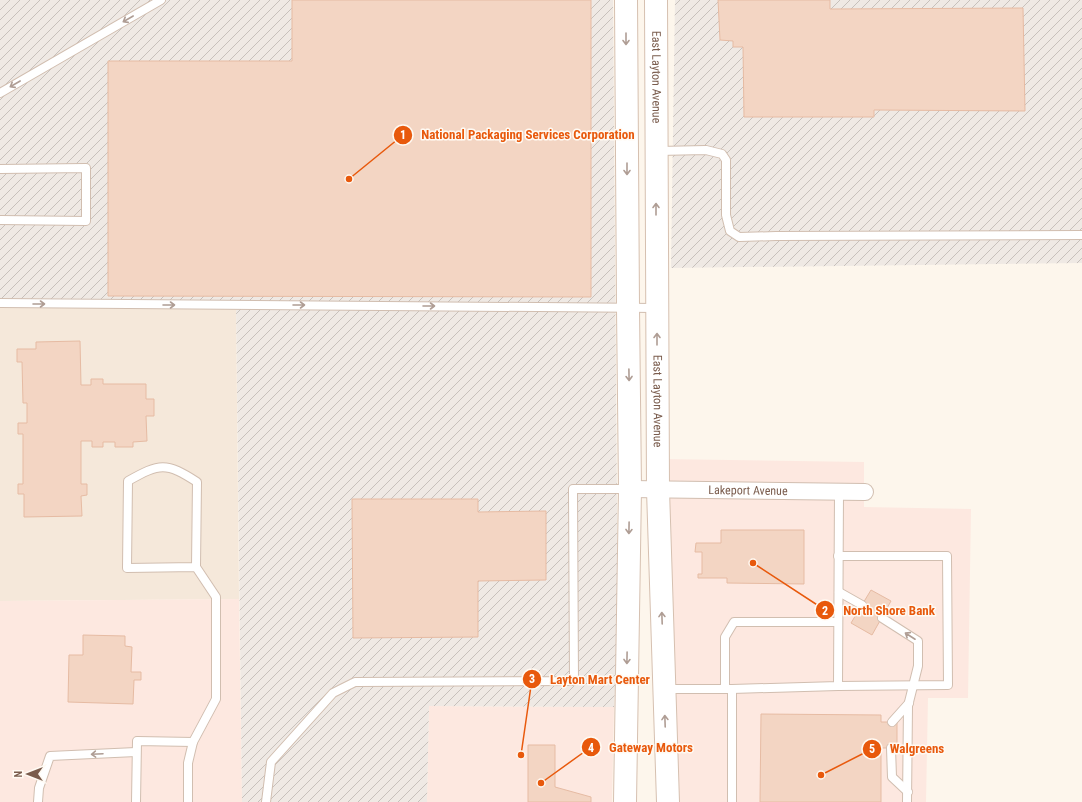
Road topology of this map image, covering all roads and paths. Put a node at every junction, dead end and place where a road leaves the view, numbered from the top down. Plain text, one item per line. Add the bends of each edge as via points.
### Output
1 (161, 0) edge
2 (626, 0) edge
3 (656, 0) edge
4 (0, 93) edge
5 (656, 151) junction
6 (0, 169) edge
7 (0, 220) edge
8 (1082, 235) edge
9 (0, 303) edge
10 (628, 308) junction
11 (657, 308) junction
12 (630, 489) junction
13 (658, 490) junction
14 (839, 492) junction
15 (865, 492) dead end
16 (838, 556) junction
17 (196, 567) junction
18 (839, 592) junction
19 (862, 605) dead end
20 (882, 618) dead end
21 (838, 622) junction
22 (914, 685) junction
23 (838, 686) junction
24 (664, 689) junction
25 (728, 689) junction
26 (909, 703) junction
27 (892, 722) dead end
28 (193, 742) junction
29 (891, 748) dead end
30 (136, 752) junction
31 (908, 792) junction
32 (38, 802) edge
33 (136, 802) edge
34 (188, 802) edge
35 (266, 802) edge
36 (624, 802) edge
37 (668, 802) edge
38 (732, 802) edge
39 (907, 802) edge

1 -> 4 lane
2 -> 10 main road
3 - 5 main road, East Layton Avenue
5 - 8 lane via 706,150 722,154 726,160 726,215 730,231 739,237
11 -> 5 main road, East Layton Avenue
6 - 7 lane via 86,168 86,221
9 -> 10 lane
10 - 11 lane
10 -> 12 main road
13 -> 11 main road, East Layton Avenue
12 - 13 street, Lakeport Avenue
12 - 35 lane via 572,489 574,681 355,682 333,693 271,762
12 -> 36 main road
13 - 14 street, Lakeport Avenue
24 -> 13 main road, East Layton Avenue
14 - 15 street, Lakeport Avenue
14 - 16 lane
16 - 18 lane
16 - 22 lane via 947,556 948,684
17 - 17 lane via 127,568 128,481 147,470 165,466 197,482
17 - 28 lane via 216,597 216,699
18 - 19 lane
18 - 21 lane
22 -> 20 lane via 918,666 918,641
21 - 23 lane
21 - 25 lane via 734,622 725,637
22 - 23 lane
22 - 26 lane
23 - 25 lane
24 - 25 lane
37 -> 24 main road, East Layton Avenue
25 - 38 lane
26 - 27 lane
26 - 31 lane
28 - 30 lane via 137,741
28 - 34 lane via 188,763
29 - 31 lane via 892,777
30 -> 32 lane via 50,756 38,788
30 - 33 lane
31 - 39 lane

